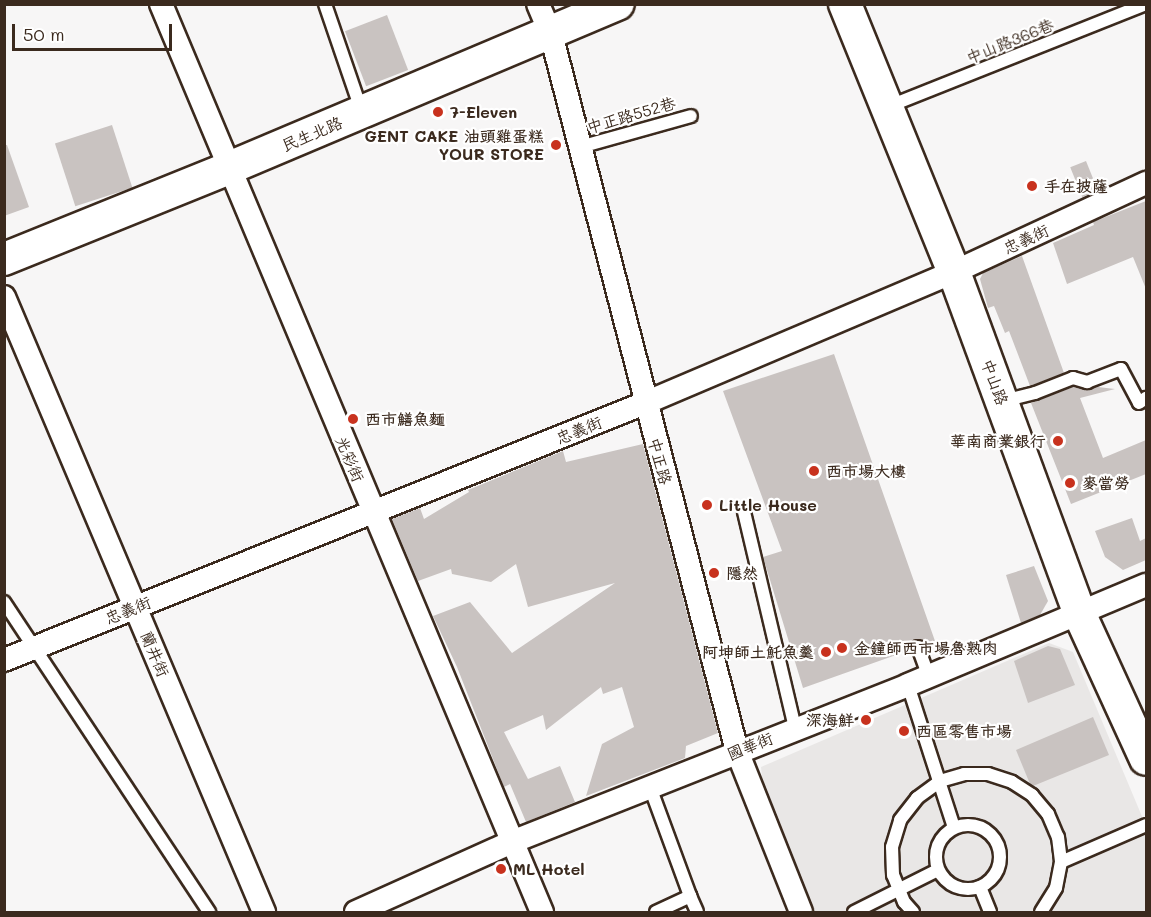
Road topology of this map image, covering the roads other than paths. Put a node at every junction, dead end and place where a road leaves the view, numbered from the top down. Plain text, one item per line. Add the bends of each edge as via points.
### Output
1 (160, 4) edge
2 (325, 4) edge
3 (538, 4) edge
4 (618, 4) edge
5 (845, 4) edge
6 (1146, 4) edge
7 (551, 34) junction
8 (886, 108) junction
9 (363, 113) junction
10 (691, 116) dead end
11 (580, 147) junction
12 (229, 168) junction
13 (1146, 183) edge
14 (4, 259) edge
15 (954, 272) junction
16 (4, 297) edge
17 (1146, 398) edge
18 (1002, 401) junction
19 (645, 404) junction
20 (744, 512) dead end
21 (373, 513) junction
22 (1146, 585) edge
23 (4, 602) edge
24 (135, 607) junction
25 (1080, 615) junction
26 (34, 647) junction
27 (918, 647) dead end
28 (4, 660) edge
29 (918, 681) junction
30 (795, 728) junction
31 (737, 751) junction
32 (1146, 759) edge
33 (940, 781) junction
34 (650, 787) junction
35 (1146, 825) edge
36 (954, 827) junction
37 (512, 842) junction
38 (1061, 862) junction
39 (938, 870) junction
40 (980, 887) junction
41 (899, 890) junction
42 (690, 896) junction
43 (209, 912) edge
44 (264, 912) edge
45 (356, 912) edge
46 (542, 912) edge
47 (656, 912) edge
48 (697, 912) edge
49 (801, 912) edge
50 (854, 912) edge
51 (913, 912) edge
52 (990, 912) edge
53 (1041, 912) edge

1 - 12 street, 光彩街
2 - 9 lane
3 - 7 street, 中正路
4 - 7 street, 民生北路
5 - 8 street, 中山路
6 - 8 lane, 中山路366巷
7 - 9 street, 民生北路
7 - 11 street, 中正路
8 - 15 street, 中山路
9 - 12 street, 民生北路
10 - 11 lane, 中正路552巷
11 - 19 street, 中正路
12 - 14 street, 民生北路
12 - 21 street, 光彩街
13 - 15 street, 忠義街
15 - 18 street, 中山路
15 - 19 street, 忠義街
16 - 24 street, 蘭井街
17 - 18 lane via 1139,403 1121,369 1086,382 1073,378
18 - 25 street, 中山路
19 - 21 street, 忠義街
19 - 31 street, 中正路
20 - 30 lane
21 - 24 street, 忠義街
21 - 37 street, 光彩街
22 - 25 street, 國華街
23 - 26 lane
24 - 26 street, 忠義街
24 - 44 street, 蘭井街
25 - 29 street, 國華街
25 - 32 street, 中山路
26 - 28 street, 忠義街
26 - 43 lane
27 - 29 lane
29 - 30 street, 國華街
29 - 33 lane
30 - 31 street, 國華街
31 - 34 street, 國華街
31 - 49 street, 中正路
33 - 36 lane
33 - 38 lane via 964,774 988,774 1012,782 1032,795 1048,814 1058,837
33 - 41 lane via 917,798 900,820 892,847 893,875
34 - 37 street, 國華街
34 - 42 lane
35 - 38 lane
36 - 39 lane via 936,850
36 - 40 lane via 975,825 998,845 999,865 989,882
37 - 45 street, 國華街
37 - 46 street, 光彩街
38 - 53 lane via 1056,888
39 - 40 lane via 943,879 960,889
39 - 41 lane
40 - 52 lane
41 - 50 lane
41 - 51 lane
42 - 47 lane
42 - 48 lane

